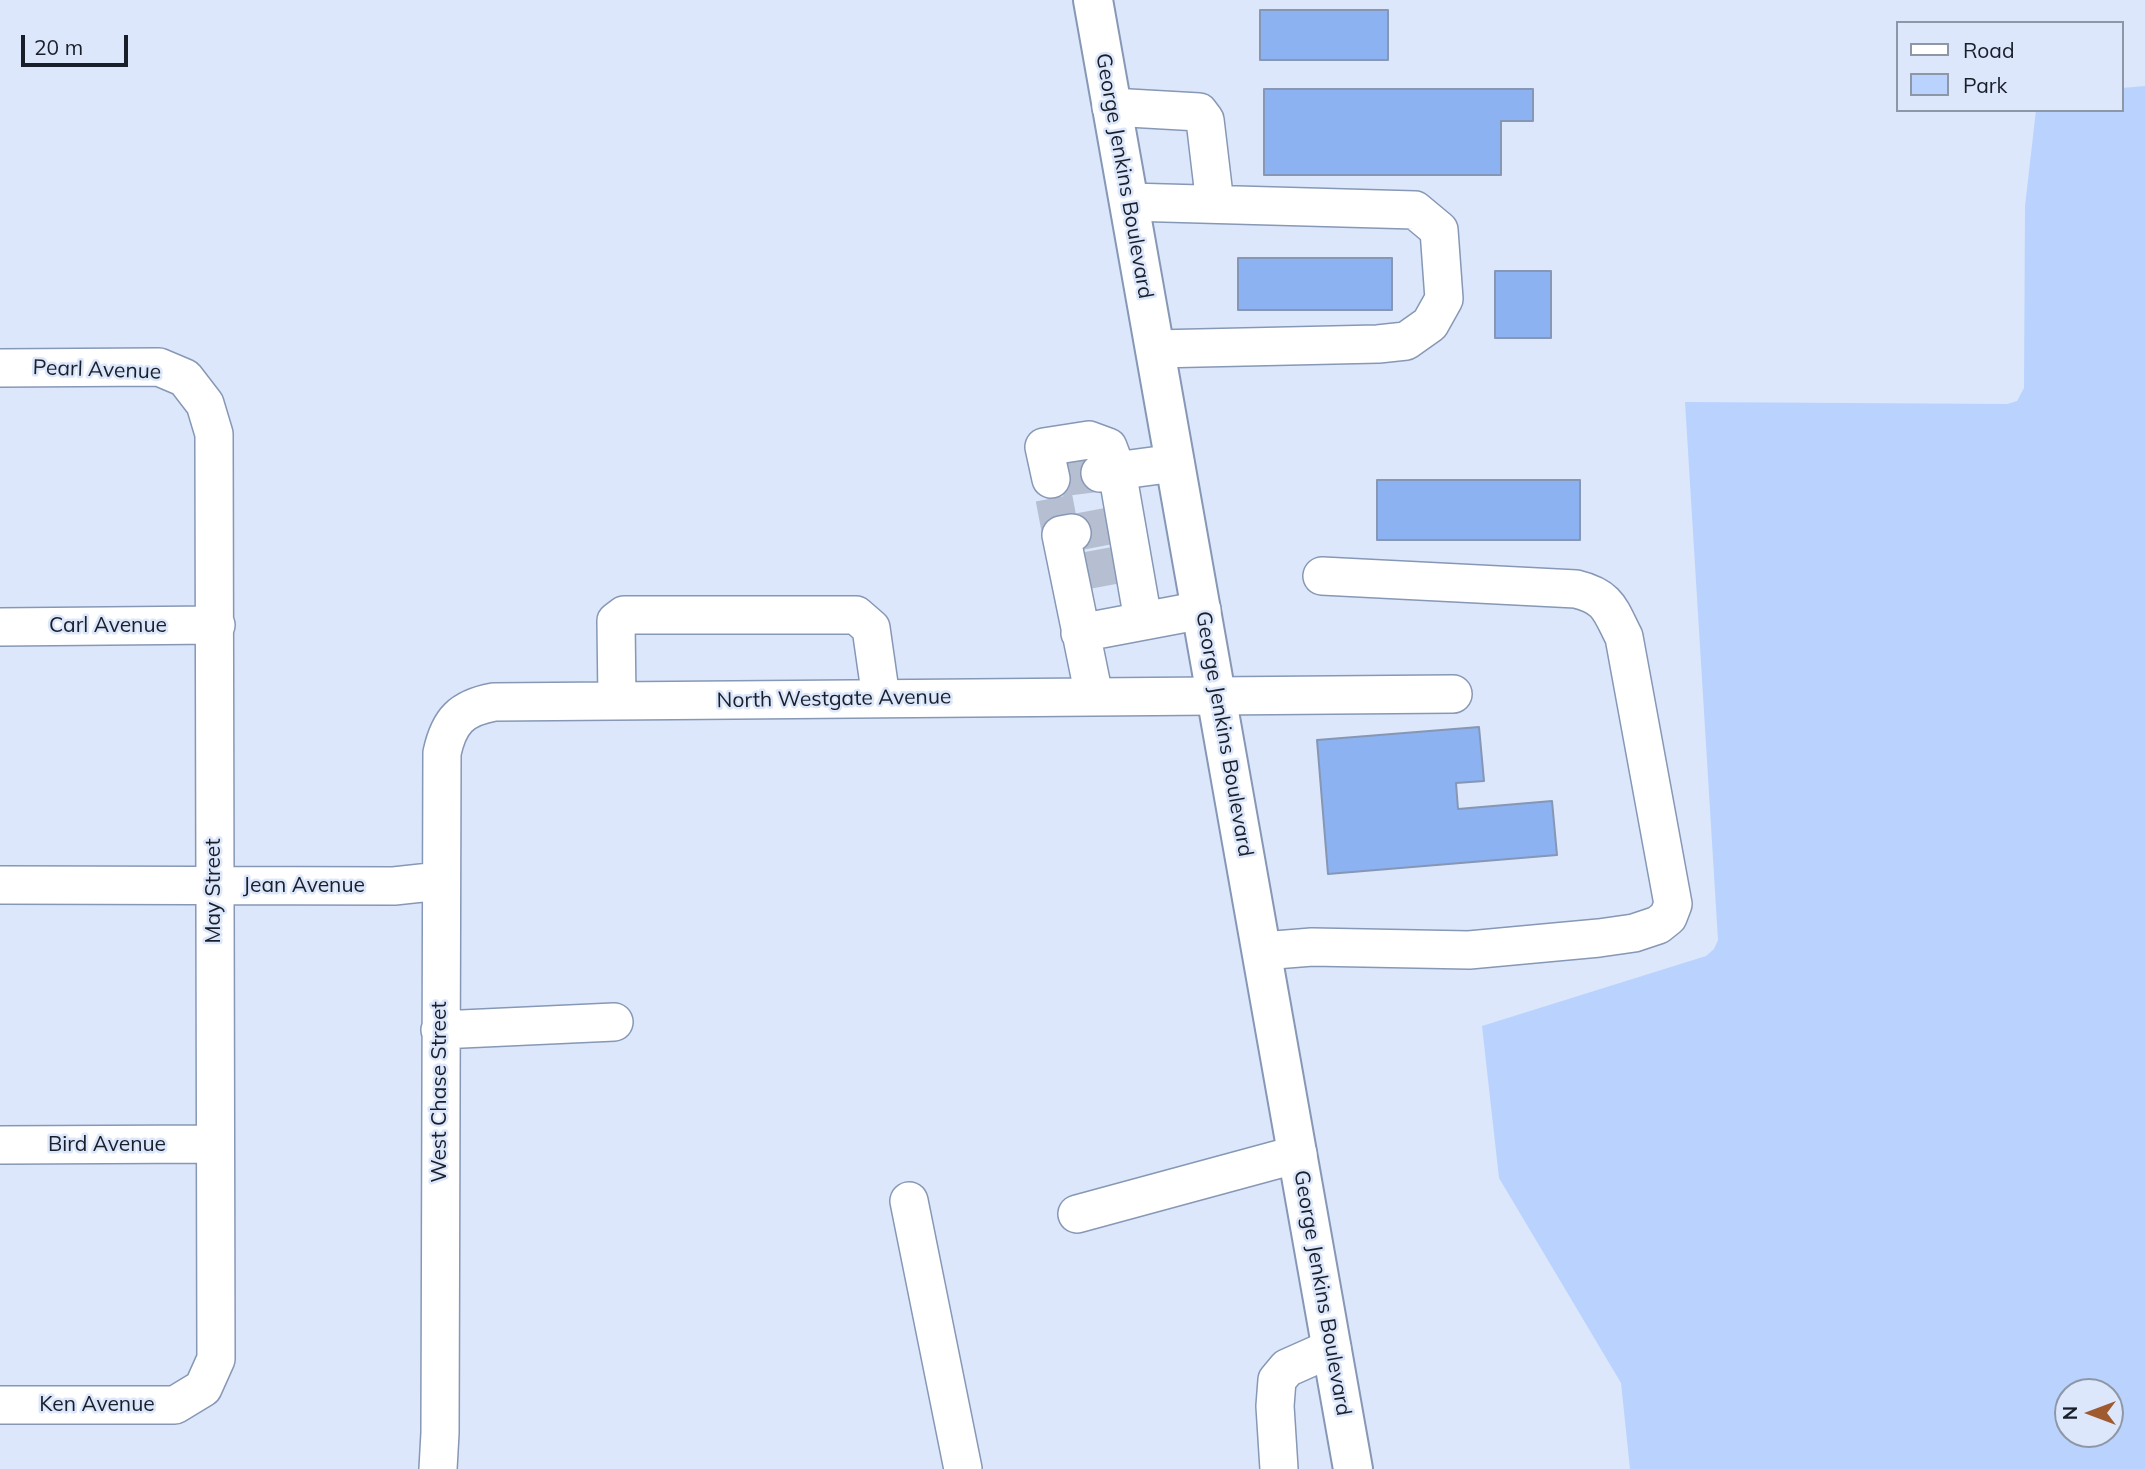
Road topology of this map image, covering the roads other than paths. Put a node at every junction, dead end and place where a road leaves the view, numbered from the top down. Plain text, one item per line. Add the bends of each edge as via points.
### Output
1 (1093, 0) edge
2 (1111, 107) junction
3 (1129, 202) junction
4 (1215, 204) junction
5 (1155, 349) junction
6 (0, 368) edge
7 (189, 384) joint
8 (1175, 463) junction
9 (1108, 472) junction
10 (1056, 485) tunnel mouth
11 (1072, 533) tunnel mouth
12 (1322, 576) dead end
13 (1202, 610) junction
14 (1143, 620) junction
15 (216, 625) junction
16 (0, 627) edge
17 (1080, 633) junction
18 (1453, 694) dead end
19 (1217, 695) junction
20 (1094, 696) junction
21 (881, 698) junction
22 (617, 701) junction
23 (456, 719) joint
24 (440, 881) junction
25 (0, 885) edge
26 (214, 885) junction
27 (1262, 951) junction
28 (614, 1022) dead end
29 (440, 1030) junction
30 (214, 1144) junction
31 (0, 1145) edge
32 (1298, 1154) junction
33 (909, 1201) dead end
34 (1077, 1214) dead end
35 (1332, 1349) junction
36 (192, 1396) joint
37 (0, 1405) edge
38 (438, 1469) edge
39 (963, 1469) edge
40 (1279, 1469) edge
41 (1353, 1469) edge

1 - 2 main road, George Jenkins Boulevard
2 - 3 main road, George Jenkins Boulevard
2 - 4 street via 1199,112 1205,120
3 - 4 street
3 - 5 main road, George Jenkins Boulevard
4 - 5 street via 1415,210 1439,229 1444,299 1430,324 1406,341
5 - 8 main road, George Jenkins Boulevard
6 - 7 street, Pearl Avenue via 159,367
7 - 15 street, May Street via 205,404 214,434
8 - 9 street
8 - 13 main road, George Jenkins Boulevard
9 - 10 street via 1108,447 1089,440 1044,447
9 - 14 street via 1125,563
11 - 17 street via 1061,535 1074,573
12 - 27 street via 1576,589 1602,601 1623,638 1674,904 1658,925 1599,939 1469,950 1312,947
13 - 14 street
13 - 19 main road, George Jenkins Boulevard
14 - 17 street
15 - 16 street, Carl Avenue
15 - 26 street, May Street
17 - 20 street
18 - 19 street, North Westgate Avenue
19 - 20 street, North Westgate Avenue
19 - 27 main road, George Jenkins Boulevard
20 - 21 street, North Westgate Avenue
21 - 22 street, North Westgate Avenue
21 - 22 street via 871,628 856,615 624,614 616,621
22 - 23 street, North Westgate Avenue via 494,702 475,705
23 - 24 street, West Chase Street via 446,731 442,753
24 - 26 street, Jean Avenue via 394,886
24 - 29 street, West Chase Street
25 - 26 street, Jean Avenue
26 - 30 street, May Street
27 - 32 main road, George Jenkins Boulevard
28 - 29 street
29 - 38 street, West Chase Street
30 - 31 street, Bird Avenue
30 - 36 street, May Street via 216,1359 203,1388
32 - 34 street
32 - 35 main road, George Jenkins Boulevard
33 - 39 street
35 - 40 street via 1287,1368 1277,1380
35 - 41 main road, George Jenkins Boulevard
36 - 37 street, Ken Avenue via 175,1405

